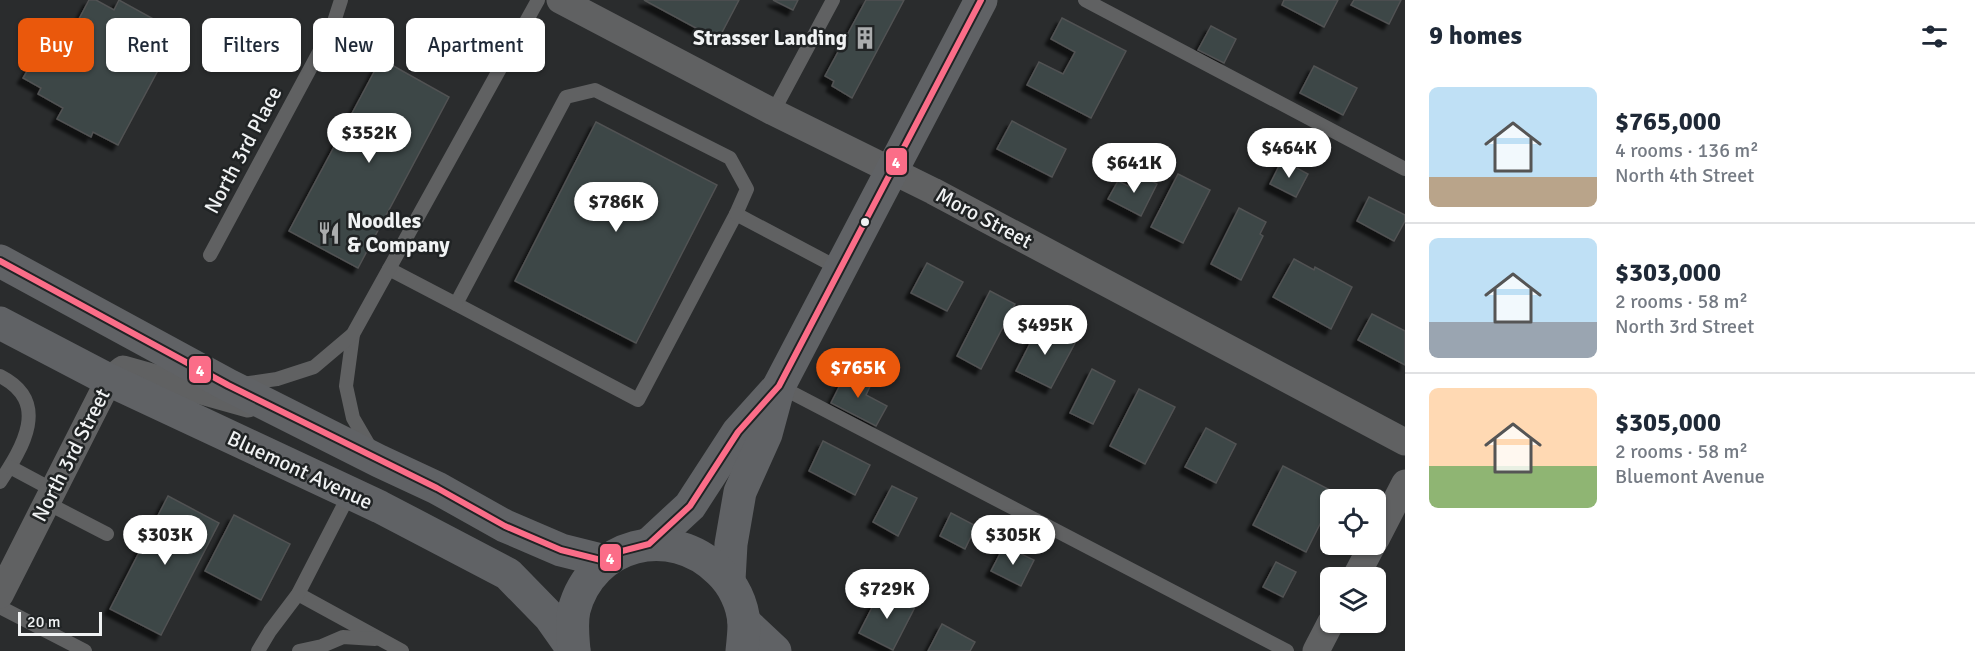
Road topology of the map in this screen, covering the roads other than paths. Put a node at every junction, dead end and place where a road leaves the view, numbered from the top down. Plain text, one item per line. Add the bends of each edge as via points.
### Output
1 (341, 0) edge
2 (538, 0) edge
3 (560, 0) edge
4 (833, 0) edge
5 (981, 0) edge
6 (1085, 0) edge
7 (773, 112) junction
8 (891, 169) junction
9 (1405, 169) edge
10 (736, 214) junction
11 (210, 255) dead end
12 (0, 261) edge
13 (840, 268) junction
14 (389, 269) junction
15 (456, 304) junction
16 (0, 323) edge
17 (353, 334) junction
18 (0, 376) edge
19 (109, 380) junction
20 (228, 386) junction
21 (779, 386) junction
22 (281, 413) junction
23 (1405, 442) edge
24 (379, 461) junction
25 (10, 467) junction
26 (0, 482) edge
27 (1405, 483) edge
28 (350, 493) junction
29 (50, 496) junction
30 (1386, 520) edge
31 (107, 534) dead end
32 (649, 544) junction
33 (605, 561) junction
34 (729, 580) junction
35 (298, 594) junction
36 (0, 595) edge
37 (0, 607) edge
38 (62, 622) dead end
39 (1325, 633) edge
40 (55, 635) junction
41 (743, 637) edge
42 (380, 639) junction
43 (321, 648) edge
44 (85, 651) edge
45 (258, 651) edge
46 (299, 651) edge
47 (402, 651) edge
48 (574, 651) edge
49 (775, 651) edge
50 (1287, 651) edge
51 (1316, 651) edge

1 - 11 lane, North 3rd Place via 332,28
2 - 14 lane
3 - 7 street, Moro Street
4 - 7 lane
5 - 8 main road
6 - 9 lane
7 - 8 street, Moro Street
8 - 13 main road
8 - 23 street, Moro Street
10 - 13 lane
10 - 15 lane via 638,400
10 - 15 lane via 747,189 730,158 595,90 566,97
12 - 20 main road, Bluemont Avenue
13 - 21 main road
14 - 15 lane
14 - 17 lane
16 - 19 main road, Bluemont Avenue
17 - 20 lane via 314,367 277,379
17 - 24 lane via 346,386 353,418
18 - 25 lane via 24,395 29,413 28,432
19 - 22 street, North 3rd Street via 123,369
19 - 28 main road, Bluemont Avenue
19 - 29 street, North 3rd Street
20 - 22 main road, Bluemont Avenue
21 - 32 main road via 738,432 690,506
21 - 34 main road via 766,434 740,492
21 - 50 lane
22 - 24 main road, Bluemont Avenue
24 - 33 main road, Bluemont Avenue via 505,526 561,550
25 - 26 lane
25 - 29 lane
27 - 30 street
28 - 35 lane
28 - 48 main road, Bluemont Avenue via 508,574 550,617
29 - 31 lane
29 - 36 street, North 3rd Street
32 - 33 main road
32 - 34 main road via 689,549 707,559
33 - 48 main road via 580,592 572,629
34 - 41 main road via 738,597
35 - 42 lane
35 - 45 lane
37 - 40 lane
38 - 40 lane
39 - 51 street
40 - 44 lane
41 - 49 main road
42 - 43 lane via 343,637
42 - 47 lane
43 - 46 lane

